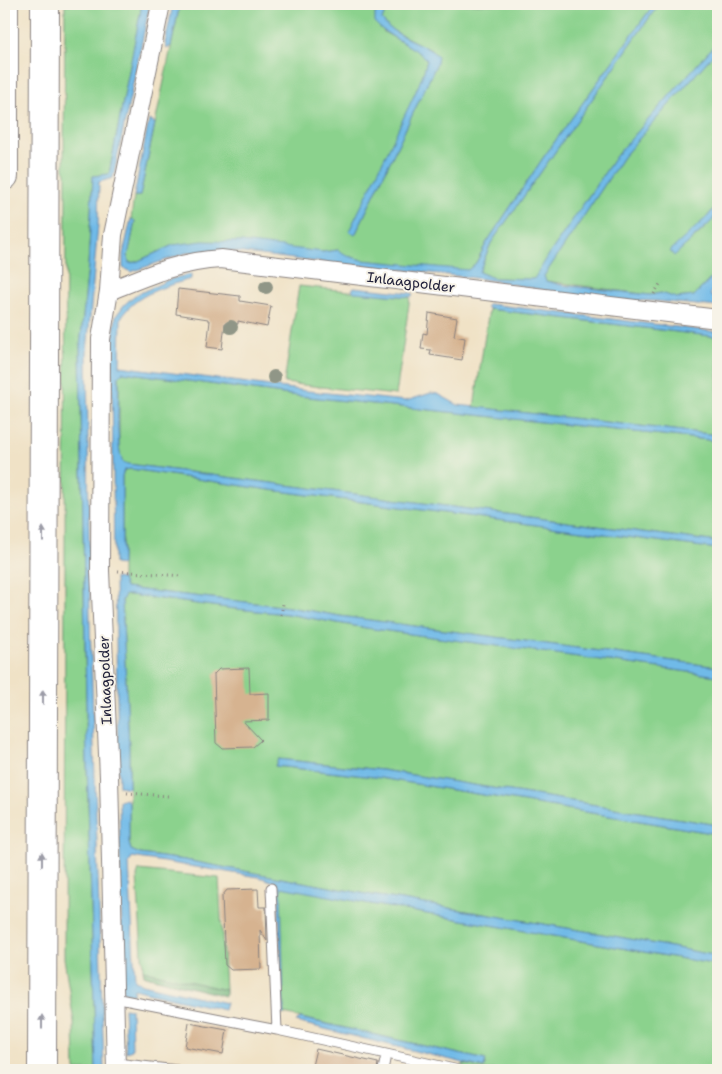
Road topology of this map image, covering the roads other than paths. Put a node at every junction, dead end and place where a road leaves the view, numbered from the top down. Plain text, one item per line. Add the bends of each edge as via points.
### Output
1 (4, 4) edge
2 (45, 4) edge
3 (161, 4) edge
4 (4, 176) edge
5 (109, 291) junction
6 (718, 319) edge
7 (271, 888) dead end
8 (114, 998) junction
9 (277, 1030) junction
10 (386, 1055) junction
11 (116, 1066) edge
12 (42, 1070) edge
13 (176, 1070) edge
14 (383, 1070) edge
15 (458, 1070) edge

1 - 4 highway
12 -> 2 highway
3 - 5 street, Inlaagpolder via 113,236
5 - 6 street, Inlaagpolder via 174,266 221,260
5 - 8 street, Inlaagpolder via 100,339 100,571
7 - 9 lane
8 - 9 lane
8 - 11 street, Inlaagpolder
9 - 10 lane
10 - 14 lane
10 - 15 lane
11 - 13 lane

